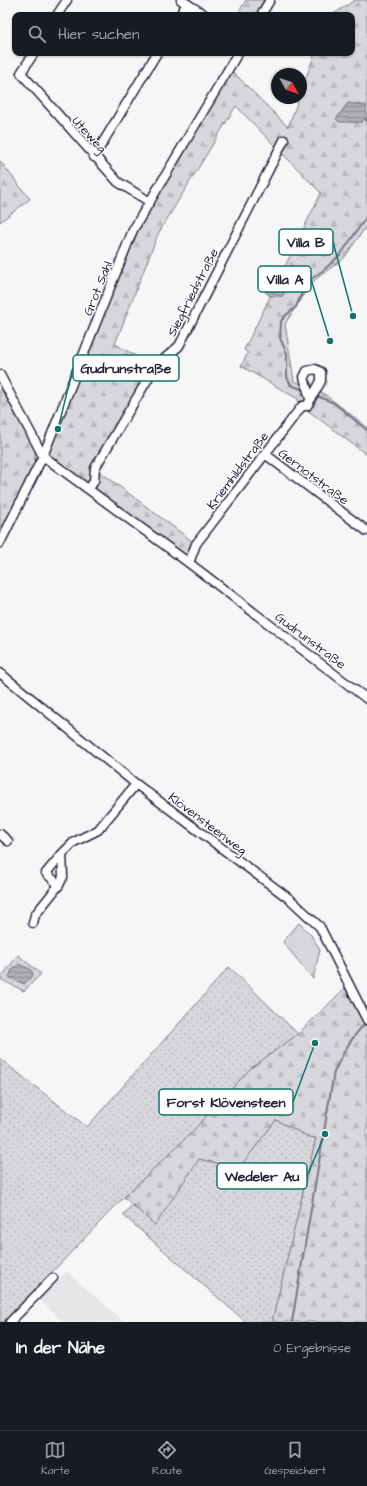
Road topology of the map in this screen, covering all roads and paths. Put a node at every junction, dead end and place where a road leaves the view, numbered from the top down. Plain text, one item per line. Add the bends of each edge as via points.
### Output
1 (67, 0) edge
2 (270, 0) edge
3 (184, 2) edge
4 (60, 12) edge
5 (181, 12) edge
6 (200, 12) edge
7 (263, 12) edge
8 (32, 56) edge
9 (155, 56) edge
10 (236, 56) edge
11 (284, 140) dead end
12 (94, 157) junction
13 (150, 202) junction
14 (0, 375) edge
15 (310, 399) junction
16 (265, 454) junction
17 (43, 456) junction
18 (90, 489) junction
19 (367, 531) edge
20 (0, 543) edge
21 (189, 563) junction
22 (0, 673) edge
23 (367, 699) edge
24 (136, 784) junction
25 (0, 834) edge
26 (8, 841) dead end
27 (62, 854) junction
28 (59, 885) junction
29 (33, 924) dead end
30 (366, 1018) edge
31 (53, 1278) dead end
32 (10, 1322) edge

1 - 4 street
2 - 7 street
3 - 5 street
3 - 6 street
8 - 12 street, Uteweg via 21,73
9 - 12 street
10 - 13 street, Grot Sahl
11 - 18 street, Siegfriedstraße via 178,346 156,367 95,468 94,481
12 - 13 street, Uteweg via 118,182
13 - 17 street, Grot Sahl via 134,230
14 - 17 street, Gudrunstraße
15 - 15 street, Kriemhildstraße via 322,378 322,374 317,370 310,370 304,377
15 - 16 street, Kriemhildstraße via 307,406 302,406
16 - 19 street, Gernotstraße
16 - 21 street, Kriemhildstraße via 196,544
17 - 18 street, Gudrunstraße
17 - 20 street, Grot Sahl
18 - 21 street, Gudrunstraße
21 - 23 street, Gudrunstraße
22 - 24 street, Klövensteenweg
24 - 27 street via 98,830 74,842
24 - 30 street, Klövensteenweg via 291,900 320,927
25 - 26 street
27 - 28 street via 63,877
27 - 28 street via 46,873
28 - 29 street via 35,915
31 - 32 street

